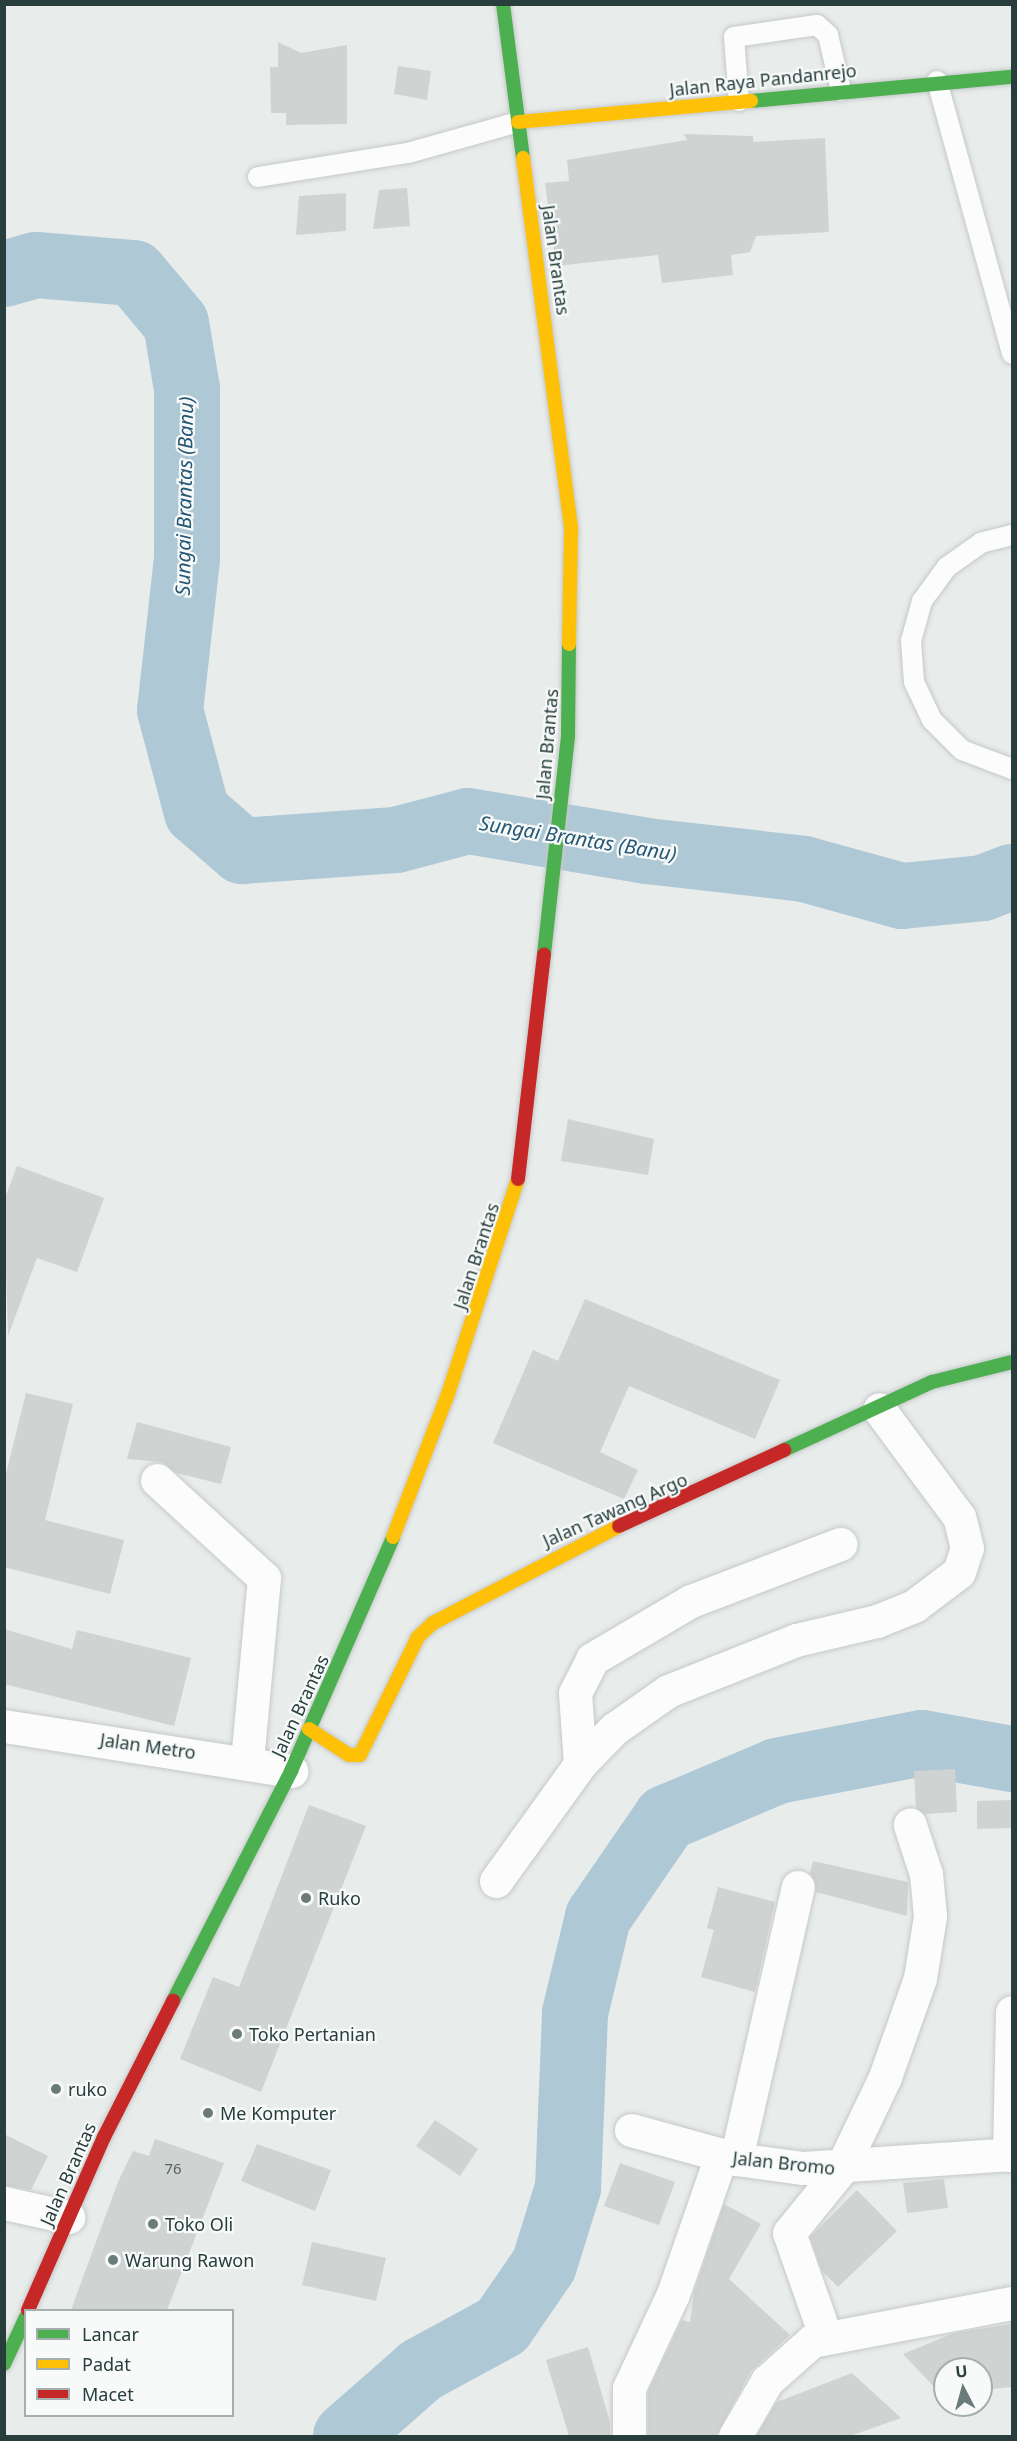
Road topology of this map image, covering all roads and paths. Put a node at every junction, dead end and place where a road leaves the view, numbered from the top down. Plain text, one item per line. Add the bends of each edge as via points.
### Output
1 (503, 4) edge
2 (1012, 77) edge
3 (937, 81) junction
4 (841, 91) junction
5 (739, 101) junction
6 (518, 122) junction
7 (258, 177) dead end
8 (1012, 354) edge
9 (1012, 535) edge
10 (1012, 769) edge
11 (1012, 1362) edge
12 (879, 1409) junction
13 (157, 1480) dead end
14 (840, 1544) dead end
15 (4, 1726) edge
16 (309, 1729) junction
17 (247, 1760) junction
18 (580, 1764) junction
19 (291, 1771) junction
20 (910, 1825) dead end
21 (496, 1881) dead end
22 (798, 1887) dead end
23 (1012, 2012) edge
24 (631, 2130) dead end
25 (1011, 2155) edge
26 (729, 2158) junction
27 (841, 2169) junction
28 (4, 2203) edge
29 (68, 2217) junction
30 (1012, 2303) edge
31 (28, 2309) edge
32 (24, 2320) edge
33 (825, 2335) junction
34 (4, 2364) edge
35 (629, 2436) edge
36 (735, 2436) edge

1 - 6 main road, Jalan Brantas
2 - 3 main road, Jalan Raya Pandanrejo
3 - 4 main road, Jalan Raya Pandanrejo
3 - 8 lane
4 - 5 main road, Jalan Raya Pandanrejo
4 - 5 lane via 828,35 817,26 734,37
5 - 6 main road, Jalan Raya Pandanrejo
6 - 7 lane via 408,153
6 - 16 main road, Jalan Brantas via 571,530 568,736 521,1160 507,1225 376,1579
9 - 10 lane via 981,543 947,567 922,601 911,641 914,682 932,720 962,750
11 - 12 main road, Jalan Tawang Argo via 932,1382
12 - 16 main road, Jalan Tawang Argo via 565,1551 433,1623 418,1637 360,1755 349,1755
12 - 18 street via 959,1517 967,1548 959,1572 914,1606 796,1640 668,1690 614,1729
13 - 17 street via 264,1578
14 - 18 street via 691,1601 592,1659 575,1693
15 - 17 street, Jalan Metro
16 - 19 main road, Jalan Brantas
17 - 19 street, Jalan Metro
18 - 21 street
19 - 29 main road, Jalan Brantas via 104,2137
20 - 27 street via 926,1874 928,1948 885,2077
22 - 26 street
23 - 25 street
24 - 26 street, Jalan Bromo
25 - 27 street, Jalan Bromo
26 - 27 street, Jalan Bromo
26 - 35 street via 629,2388
27 - 33 street via 789,2233
28 - 29 street
29 - 31 main road, Jalan Brantas
30 - 33 street
32 - 34 main road
33 - 36 street via 789,2356 774,2372 745,2411

